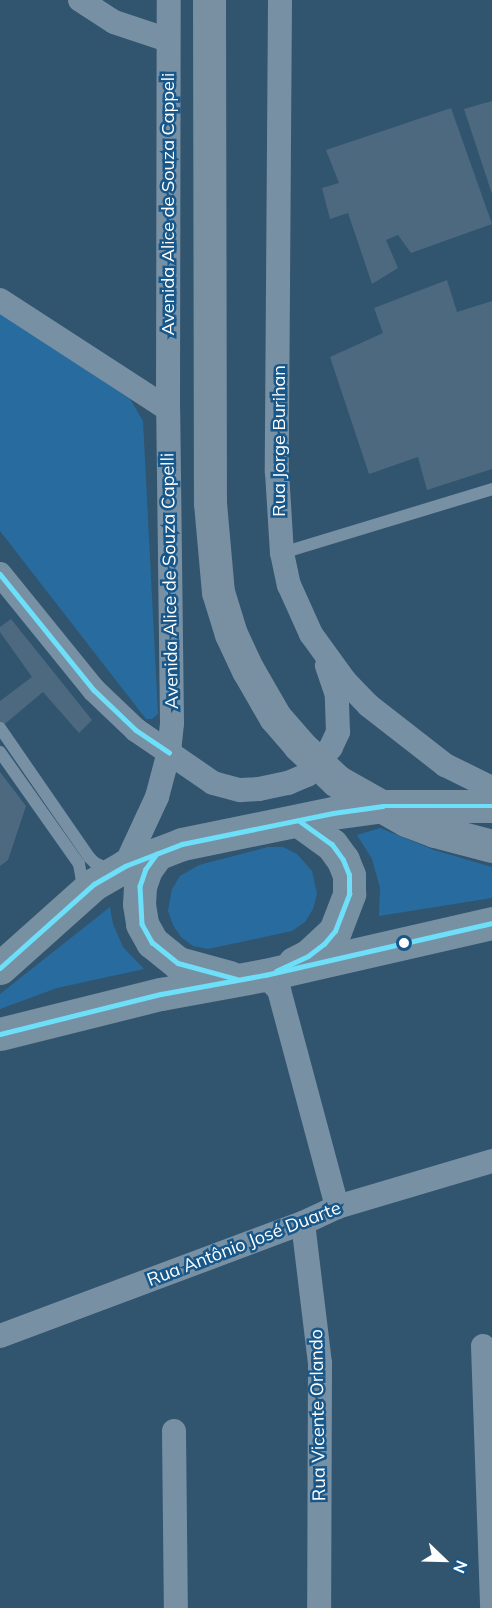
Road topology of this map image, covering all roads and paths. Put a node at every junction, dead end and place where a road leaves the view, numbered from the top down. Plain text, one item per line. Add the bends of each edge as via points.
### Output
1 (80, 0) edge
2 (169, 0) edge
3 (209, 0) edge
4 (280, 0) edge
5 (168, 40) junction
6 (0, 300) edge
7 (168, 409) junction
8 (492, 489) edge
9 (282, 554) junction
10 (0, 574) edge
11 (323, 654) junction
12 (0, 728) edge
13 (0, 752) edge
14 (169, 752) junction
15 (492, 788) edge
16 (492, 806) edge
17 (299, 821) junction
18 (492, 846) edge
19 (156, 854) junction
20 (110, 865) junction
21 (82, 894) junction
22 (492, 923) edge
23 (0, 968) edge
24 (251, 977) junction
25 (0, 1034) edge
26 (492, 1161) edge
27 (337, 1207) junction
28 (303, 1223) junction
29 (0, 1336) edge
30 (483, 1346) dead end
31 (174, 1431) dead end
32 (176, 1608) edge
33 (319, 1608) edge
34 (492, 1608) edge

1 - 5 street via 114,22
2 - 5 street, Avenida Alice de Souza Cappeli
3 - 18 highway via 210,503 212,549 231,634 275,717 337,781 372,803 435,831
4 - 9 street, Rua Jorge Burihan via 277,472
5 - 7 street, Avenida Alice de Souza Cappeli
6 - 7 street
7 - 14 street, Avenida Alice de Souza Capelli via 172,723
8 - 9 lane
9 - 11 street, Rua Jorge Burihan via 301,617
10 - 14 street via 94,690 136,730
11 - 14 street via 337,695 338,732 331,747 307,775 288,783 240,790 213,783
11 - 15 street, Rua Jorge Burihan via 368,705 445,765
12 - 20 lane
13 - 21 lane via 82,872
14 - 20 street, Avenida Alice de Souza Capelli via 154,806
16 - 17 main road via 383,806
17 - 19 main road via 199,839
17 - 24 main road via 332,845 343,860 349,875 349,894 335,931 324,944 308,956
19 - 20 main road
19 - 24 main road via 140,886 139,904 142,924 152,942 178,963
20 - 21 main road
21 - 23 main road
22 - 24 main road
24 - 25 main road via 160,994
24 - 27 street via 279,990
26 - 27 street, Rua Antônio José Duarte
27 - 28 street, Rua Antônio José Duarte
28 - 29 street, Rua Antônio José Duarte
28 - 33 street, Rua Vicente Orlando via 320,1363
30 - 34 street
31 - 32 street

